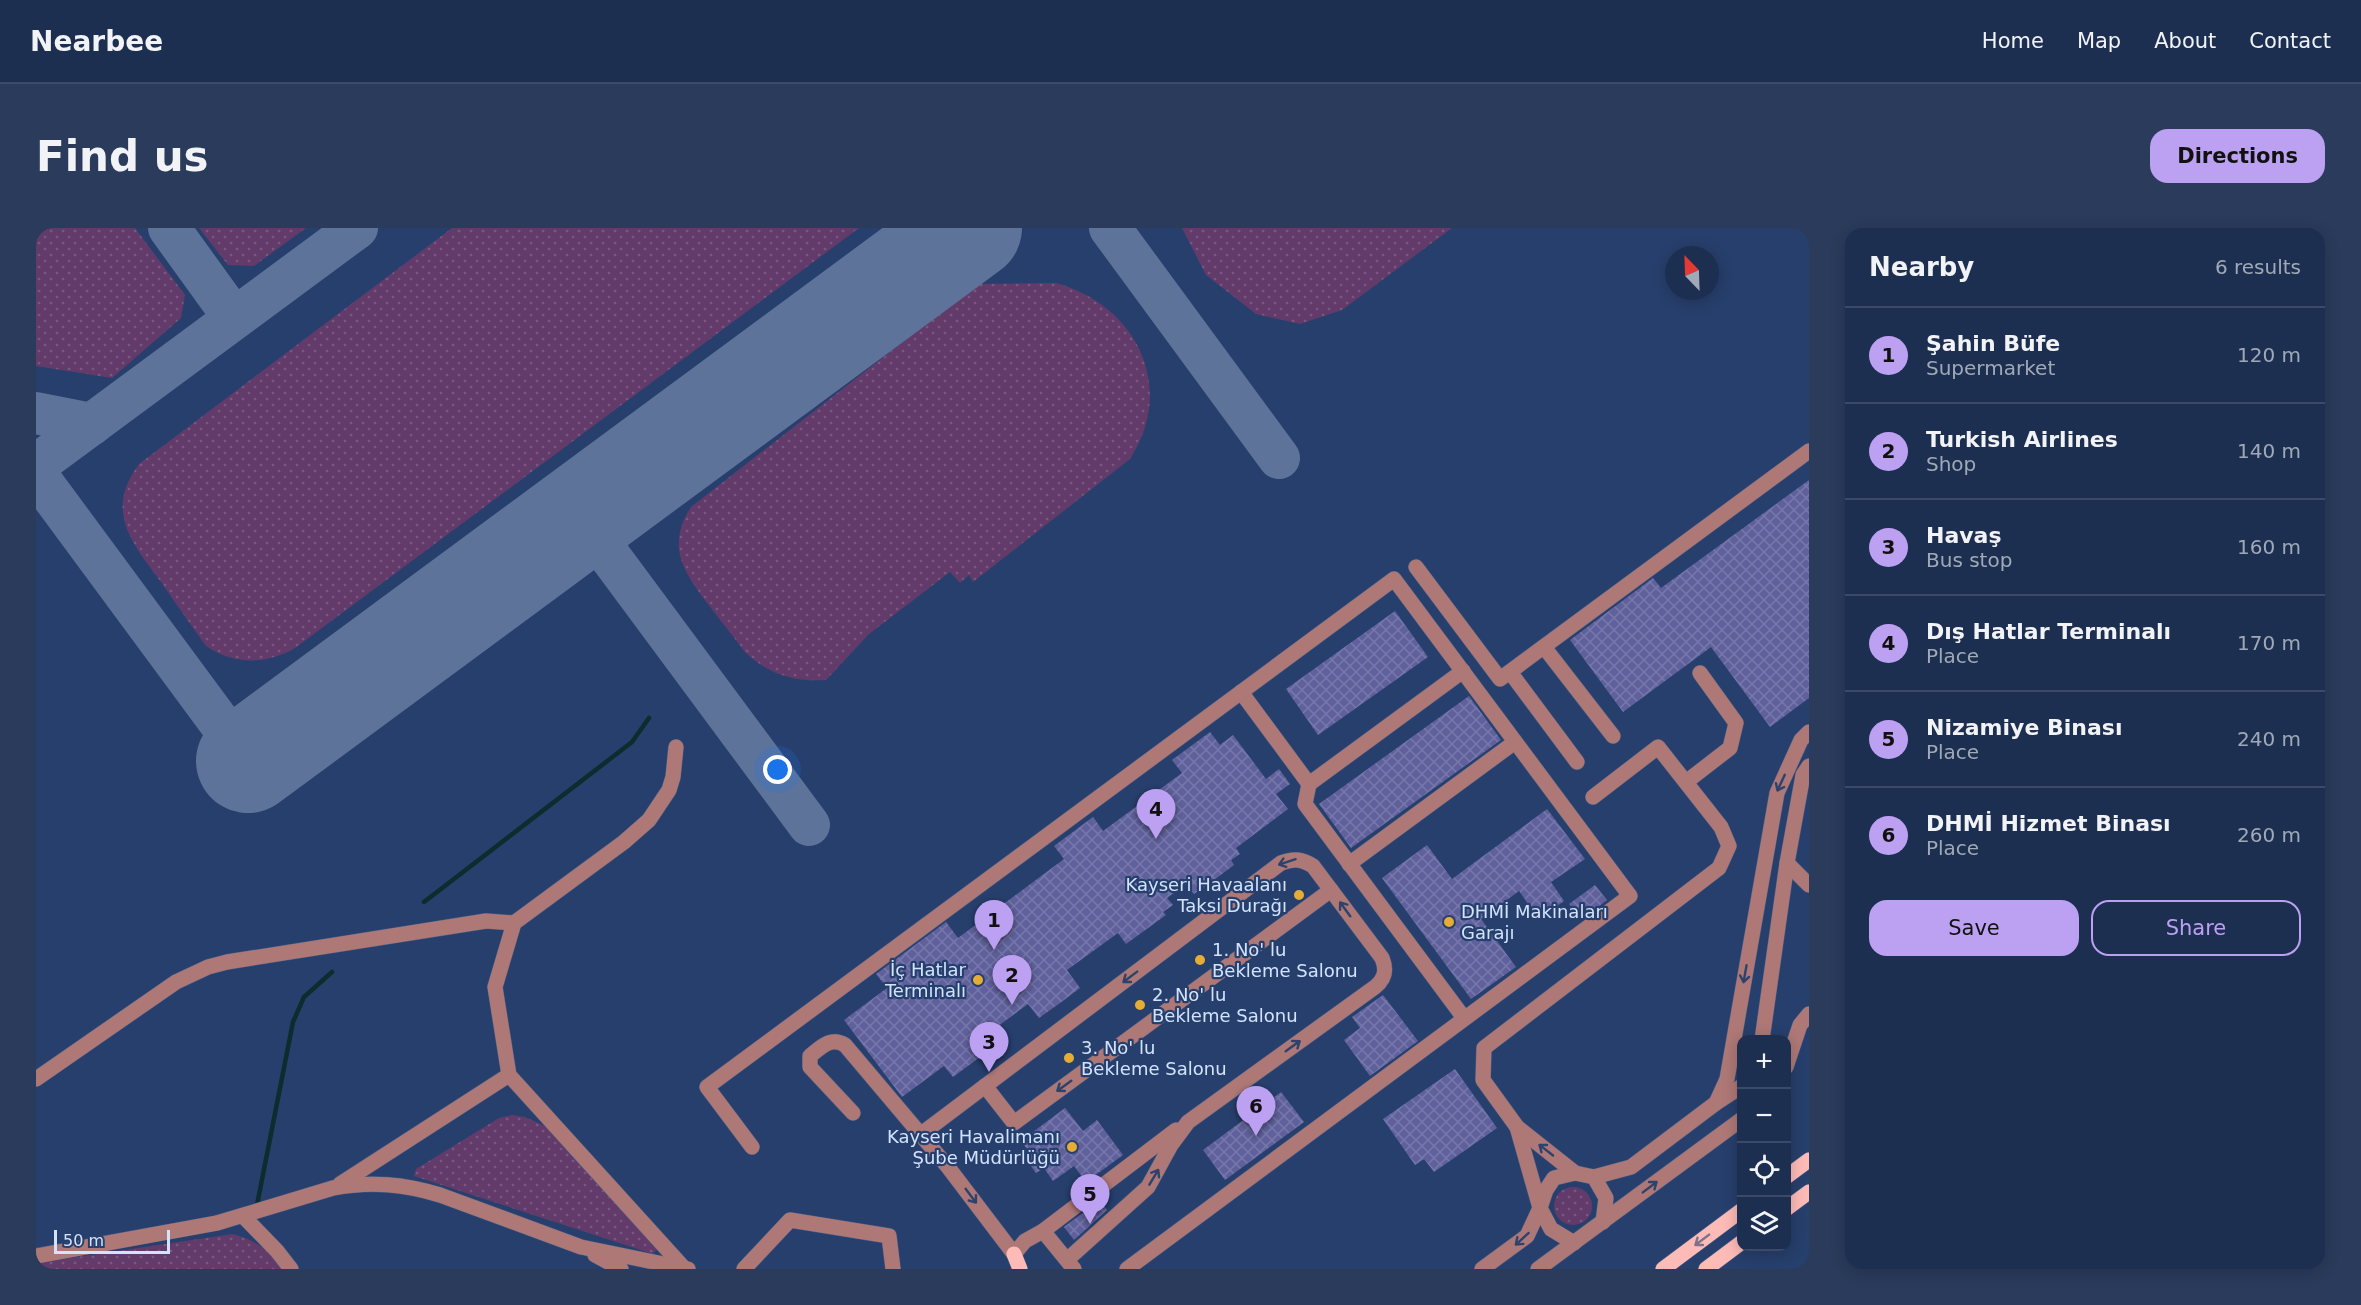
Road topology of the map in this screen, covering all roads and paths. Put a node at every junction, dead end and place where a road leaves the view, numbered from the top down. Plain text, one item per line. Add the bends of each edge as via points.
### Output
1 (1809, 451) edge
2 (1416, 567) dead end
3 (1544, 647) junction
4 (1462, 671) junction
5 (1510, 672) junction
6 (1700, 673) dead end
7 (1241, 692) junction
8 (1809, 732) edge
9 (1613, 736) dead end
10 (1515, 742) junction
11 (676, 747) dead end
12 (1577, 762) dead end
13 (1809, 766) edge
14 (1686, 782) junction
15 (1309, 784) junction
16 (1593, 797) dead end
17 (1809, 820) edge
18 (1793, 832) junction
19 (1787, 863) junction
20 (1350, 864) junction
21 (1809, 885) edge
22 (1331, 890) junction
23 (514, 923) junction
24 (1809, 1014) edge
25 (1464, 1018) junction
26 (1763, 1035) edge
27 (1791, 1052) edge
28 (509, 1075) junction
29 (36, 1079) edge
30 (986, 1086) junction
31 (1737, 1089) edge
32 (1716, 1103) junction
33 (853, 1113) dead end
34 (1188, 1122) junction
35 (1737, 1123) edge
36 (1517, 1127) junction
37 (920, 1135) junction
38 (752, 1147) dead end
39 (1809, 1160) edge
40 (1575, 1173) junction
41 (1791, 1173) edge
42 (1594, 1177) junction
43 (333, 1188) junction
44 (1809, 1192) edge
45 (1791, 1205) edge
46 (1540, 1208) junction
47 (1737, 1214) edge
48 (243, 1216) junction
49 (1603, 1222) junction
50 (1043, 1231) junction
51 (1574, 1243) junction
52 (1737, 1246) edge
53 (581, 1247) junction
54 (1014, 1254) junction
55 (36, 1256) edge
56 (1071, 1264) edge
57 (291, 1269) edge
58 (621, 1269) edge
59 (686, 1269) edge
60 (744, 1269) edge
61 (893, 1269) edge
62 (1020, 1269) edge
63 (1127, 1269) edge
64 (1482, 1269) edge
65 (1538, 1269) edge
66 (1663, 1269) edge
67 (1706, 1269) edge

1 - 3 lane
2 - 5 lane via 1500,680
3 - 5 lane
3 - 9 lane
4 - 7 lane via 1394,579
4 - 10 lane
4 - 15 lane
5 - 12 lane
6 - 14 lane via 1736,723 1730,748
7 - 15 lane
7 - 38 lane via 707,1087
8 -> 32 lane via 1801,740 1777,793 1727,1079
10 - 20 lane
10 - 25 lane via 1629,896
11 - 23 lane via 669,790 649,820
13 - 18 lane via 1803,775
14 - 16 lane via 1658,747
14 - 36 lane via 1721,827 1729,846 1719,868 1484,1048 1483,1080
15 - 20 lane via 1305,804
17 - 18 lane
18 - 19 lane
19 - 21 lane
19 - 26 lane
20 - 25 lane
22 -> 30 lane via 1308,862 1295,859 1281,863
22 -> 30 lane via 1014,1123
34 -> 22 lane via 1382,979 1382,958
23 - 28 lane via 495,987
23 - 29 lane via 486,921 208,967 176,982
24 - 27 lane via 1800,1025
25 - 63 lane
28 - 43 lane
28 - 59 lane
30 - 37 lane
31 - 32 lane
32 - 42 lane via 1631,1167
33 - 37 lane via 810,1067 810,1056 828,1042 845,1045
34 - 50 lane
56 -> 34 lane via 1148,1187
49 -> 35 lane
40 -> 36 lane
36 - 46 lane
37 -> 54 lane
39 - 41 main road
40 - 42 lane
40 - 46 lane via 1554,1178
42 - 49 lane via 1606,1198
43 - 48 lane
43 - 53 lane via 377,1184 422,1189
44 - 45 main road
46 - 51 lane via 1551,1229
46 -> 64 lane via 1527,1236
47 -> 66 main road
48 - 55 lane
48 - 57 lane
49 - 51 lane
50 - 54 lane via 1025,1241
50 - 56 lane
51 - 65 lane
52 - 67 main road
53 - 58 lane
53 - 59 lane
54 - 62 main road
60 - 61 lane via 790,1220 889,1236

